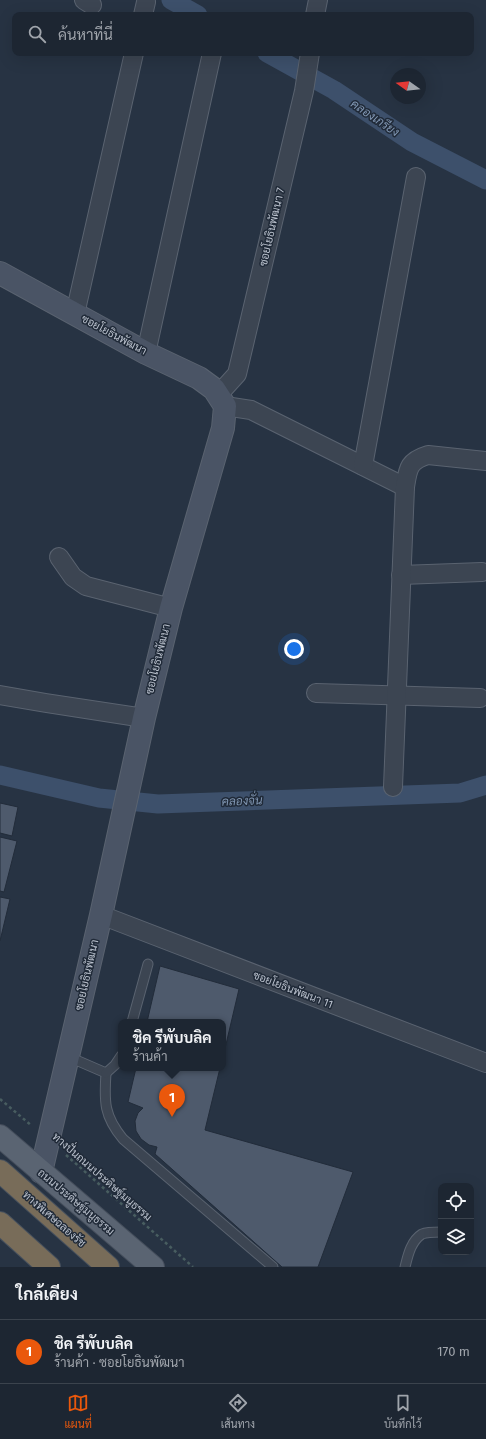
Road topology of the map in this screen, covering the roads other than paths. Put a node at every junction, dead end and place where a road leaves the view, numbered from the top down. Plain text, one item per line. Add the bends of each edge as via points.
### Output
1 (318, 0) edge
2 (316, 12) edge
3 (133, 56) edge
4 (211, 56) edge
5 (309, 59) edge
6 (416, 177) dead end
7 (0, 273) edge
8 (75, 314) junction
9 (146, 353) junction
10 (221, 400) junction
11 (486, 461) edge
12 (363, 466) junction
13 (405, 488) junction
14 (59, 557) dead end
15 (482, 572) dead end
16 (401, 574) junction
17 (171, 608) junction
18 (316, 693) dead end
19 (0, 695) edge
20 (396, 695) junction
21 (480, 698) dead end
22 (144, 718) junction
23 (393, 787) dead end
24 (101, 915) junction
25 (148, 964) dead end
26 (133, 1019) edge
27 (69, 1057) junction
28 (118, 1060) edge
29 (486, 1063) edge
30 (106, 1073) junction
31 (0, 1136) edge
32 (0, 1172) edge
33 (41, 1172) junction
34 (0, 1223) edge
35 (438, 1232) edge
36 (49, 1267) edge
37 (108, 1267) edge
38 (153, 1267) edge
39 (273, 1267) edge
40 (405, 1267) edge

1 - 2 street
3 - 8 street
4 - 9 street
5 - 10 street, ซอยโยธินพัฒนา 7 via 304,91 237,374
6 - 12 street
7 - 8 street, ซอยโยธินพัฒนา
8 - 9 street, ซอยโยธินพัฒนา
9 - 10 street, ซอยโยธินพัฒนา via 199,378 214,389
10 - 12 street via 251,410
10 - 17 street, ซอยโยธินพัฒนา via 223,428
11 - 13 street via 428,456 419,458 411,463 407,471
12 - 13 street
13 - 16 street
14 - 17 street via 73,577 86,586
15 - 16 street
16 - 20 street
17 - 22 street, ซอยโยธินพัฒนา
18 - 20 street
19 - 22 street
20 - 21 street
20 - 23 street
22 - 24 street, ซอยโยธินพัฒนา
24 - 27 street, ซอยโยธินพัฒนา
24 - 29 street, ซอยโยธินพัฒนา 11
25 - 26 lane
27 - 30 lane
27 - 33 street, ซอยโยธินพัฒนา
28 - 30 lane
30 - 39 lane via 107,1113 114,1128
31 - 33 main road, ถนนประดิษฐ์มนูธรรม
32 - 37 highway, ทางพิเศษฉลองรัช
33 - 38 main road, ถนนประดิษฐ์มนูธรรม
34 - 36 highway
35 - 40 lane via 423,1234 415,1240

